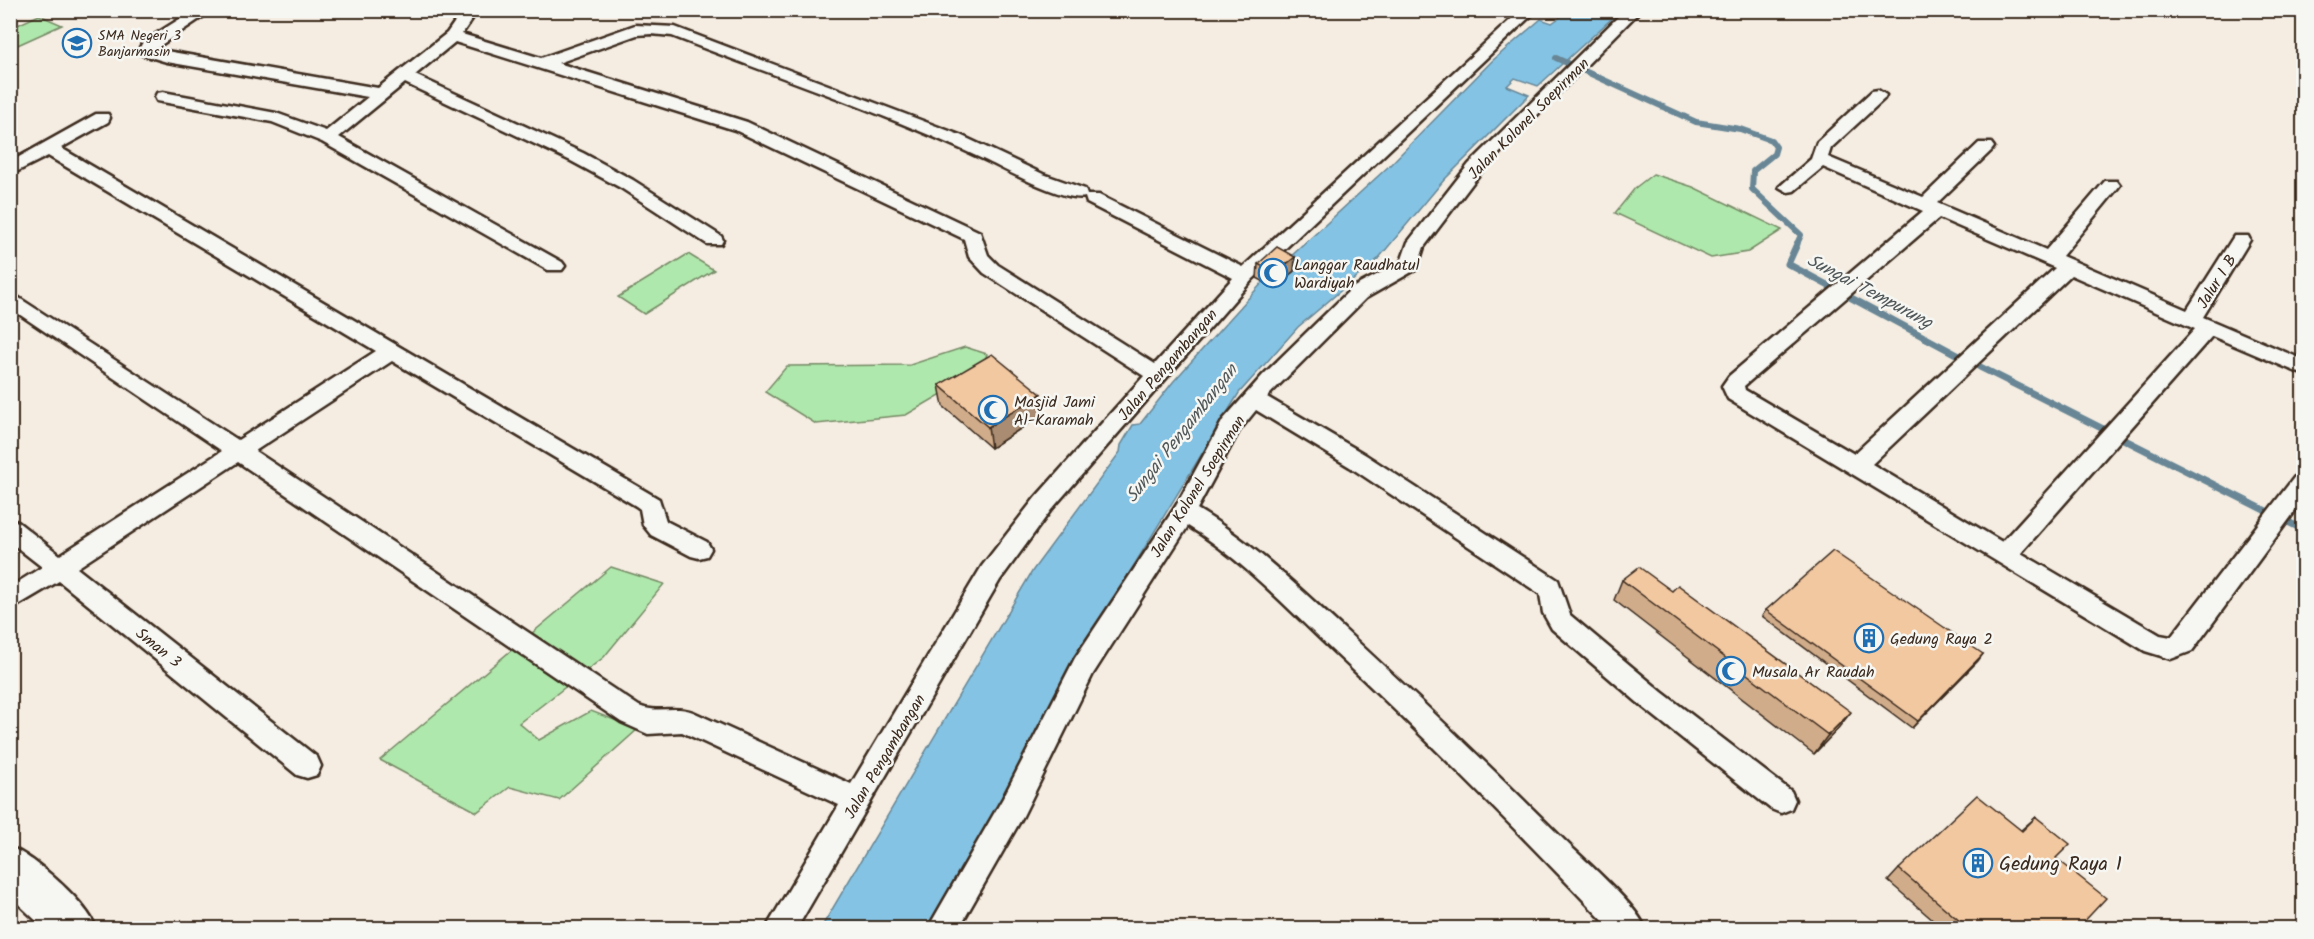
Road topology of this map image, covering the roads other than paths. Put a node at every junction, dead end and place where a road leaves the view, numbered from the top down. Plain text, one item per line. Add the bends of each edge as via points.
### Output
1 (206, 10) edge
2 (471, 10) edge
3 (1530, 10) edge
4 (1634, 10) edge
5 (453, 36) junction
6 (541, 64) junction
7 (406, 77) junction
8 (381, 94) junction
9 (1878, 95) dead end
10 (163, 97) dead end
11 (102, 118) dead end
12 (328, 138) junction
13 (1985, 147) dead end
14 (48, 148) junction
15 (1821, 160) junction
16 (10, 170) edge
17 (2111, 185) dead end
18 (1788, 187) dead end
19 (1930, 208) junction
20 (714, 240) dead end
21 (2241, 240) dead end
22 (2049, 259) junction
23 (555, 266) dead end
24 (2068, 267) junction
25 (1245, 276) junction
26 (10, 298) edge
27 (2199, 325) junction
28 (392, 351) junction
29 (2304, 368) edge
30 (1157, 375) junction
31 (1254, 399) junction
32 (238, 451) junction
33 (1856, 466) junction
34 (2304, 481) edge
35 (1184, 512) junction
36 (10, 528) edge
37 (699, 549) dead end
38 (2004, 556) junction
39 (60, 567) junction
40 (10, 600) edge
41 (307, 766) dead end
42 (858, 800) junction
43 (1781, 800) dead end
44 (10, 867) edge
45 (74, 928) edge
46 (781, 928) edge
47 (943, 928) edge
48 (1630, 928) edge

1 - 8 street via 149,45 146,51
2 - 5 street
3 - 25 street, Jalan Pengambangan
4 - 31 street, Jalan Kolonel Soepirman via 1475,168 1415,246 1410,266 1359,293
5 - 6 street
5 - 7 street
6 - 25 street via 635,30 675,32 954,140 1086,196
6 - 30 street via 741,126 973,236 979,257 991,269
7 - 8 street
7 - 20 street via 577,157
8 - 12 street
9 - 15 street via 1823,146
10 - 12 street via 276,118
11 - 14 street
12 - 23 street
13 - 19 street
14 - 16 street
14 - 28 street
15 - 18 street
15 - 19 street
17 - 22 street
19 - 22 street
19 - 33 street via 1736,381 1734,390 1740,397
21 - 27 street, Jalur I B
22 - 24 street
24 - 27 street
24 - 33 street
25 - 30 street, Jalan Pengambangan
26 - 32 street
27 - 29 street
27 - 38 street, Jalur I B via 2113,436
28 - 32 street
28 - 37 street via 644,500 651,506 659,529
30 - 42 street, Jalan Pengambangan via 1009,546
31 - 35 street, Jalan Kolonel Soepirman via 1231,426
31 - 43 street via 1358,461 1549,587 1553,592 1552,610 1561,622
32 - 39 street
32 - 42 street via 630,714 648,722 684,720
33 - 38 street
34 - 38 street via 2177,647 2154,644
35 - 47 street, Jalan Kolonel Soepirman via 1084,666 1013,807
35 - 48 street via 1228,541 1380,678 1546,839
36 - 39 street, Sman 3
39 - 40 street
39 - 41 street, Sman 3
42 - 46 street, Jalan Pengambangan
44 - 45 main road

